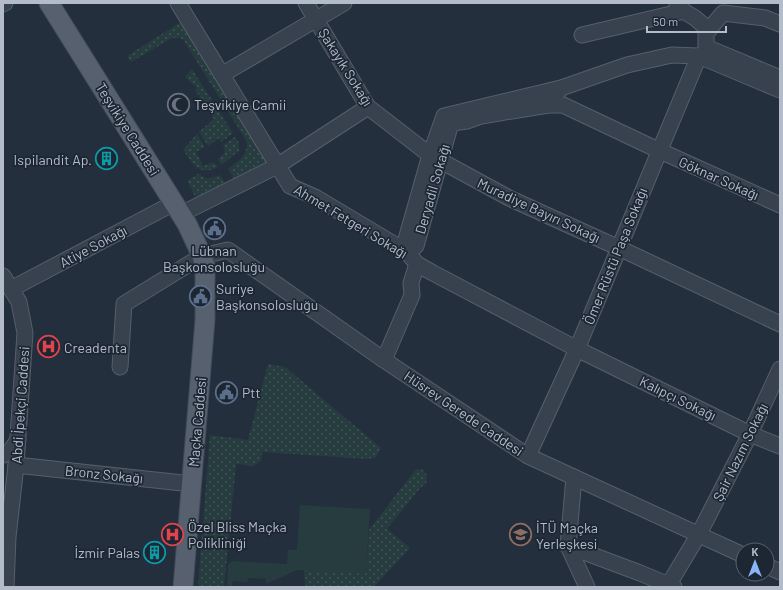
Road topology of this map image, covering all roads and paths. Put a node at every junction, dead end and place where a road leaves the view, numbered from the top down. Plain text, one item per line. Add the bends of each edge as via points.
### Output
1 (49, 3) edge
2 (178, 3) edge
3 (306, 3) edge
4 (344, 3) edge
5 (680, 7) edge
6 (316, 19) junction
7 (780, 24) edge
8 (709, 30) junction
9 (582, 35) dead end
10 (702, 51) junction
11 (222, 74) junction
12 (780, 78) edge
13 (560, 88) junction
14 (780, 90) edge
15 (548, 105) junction
16 (368, 107) junction
17 (465, 116) junction
18 (658, 150) junction
19 (435, 158) junction
20 (278, 166) junction
21 (780, 205) edge
22 (178, 208) junction
23 (618, 248) junction
24 (407, 252) junction
25 (202, 256) junction
26 (417, 264) junction
27 (3, 276) edge
28 (11, 289) junction
29 (780, 324) edge
30 (576, 349) junction
31 (384, 360) junction
32 (120, 367) dead end
33 (780, 368) edge
34 (750, 434) junction
35 (18, 440) junction
36 (780, 446) edge
37 (3, 455) edge
38 (528, 456) junction
39 (16, 465) junction
40 (574, 477) junction
41 (192, 484) junction
42 (3, 522) edge
43 (699, 534) junction
44 (8, 537) junction
45 (568, 546) junction
46 (735, 550) edge
47 (671, 586) edge
48 (6, 587) edge
49 (183, 587) edge
50 (587, 587) edge

1 - 22 main road, Teşvikiye Caddesi
2 - 11 street, Ahmet Fetgeri Sokağı
3 - 6 street, Şakayık Sokağı
4 - 6 street
5 - 8 street
5 - 9 street
6 - 11 street
6 - 16 street, Şakayık Sokağı
7 - 8 street via 765,18 723,13
8 - 10 street, Ömer Rüstü Paşa Sokağı
10 - 12 street, Deryadil Sokağı
10 - 13 street, Deryadil Sokağı via 627,64
10 - 14 street, Deryadil Sokağı
10 - 18 street, Ömer Rüstü Paşa Sokağı
11 - 20 street, Ahmet Fetgeri Sokağı
13 - 15 street
13 - 17 street, Deryadil Sokağı
15 - 17 street, Deryadil Sokağı via 481,116
15 - 18 street, Göknar Sokağı via 563,105
16 - 19 street, Şakayık Sokağı
16 - 20 street, Atiye Sokağı
17 - 19 street, Deryadil Sokağı via 444,116
18 - 21 street, Göknar Sokağı
18 - 23 street, Ömer Rüstü Paşa Sokağı
19 - 23 street, Muradiye Bayırı Sokağı via 509,198
19 - 24 street, Deryadil Sokağı via 405,243
20 - 22 street, Atiye Sokağı
20 - 24 street, Ahmet Fetgeri Sokağı via 290,186 315,197
22 - 25 main road, Teşvikiye Caddesi
22 - 28 street, Atiye Sokağı
23 - 29 street, Muradiye Bayırı Sokağı
23 - 30 street, Ömer Rüstü Paşa Sokağı
24 - 26 street, Ahmet Fetgeri Sokağı
25 - 31 street, Hüsrev Gerede Caddesi via 228,250
25 - 32 street, Hüsrev Gerede Caddesi via 124,304
25 - 41 main road, Maçka Caddesi via 205,266 205,320
26 - 30 street, Ahmet Fetgeri Sokağı
26 - 31 street via 411,283 412,295
27 - 28 street, Abdi İpekçi Caddesi
28 - 35 street, Abdi İpekçi Caddesi via 20,302 25,333
30 - 34 street, Kalıpçı Sokağı
30 - 38 street, Ömer Rüstü Paşa Sokağı
31 - 38 street, Hüsrev Gerede Caddesi
33 - 34 street, Şair Nazım Sokağı
34 - 36 street, Kalıpçı Sokağı
34 - 43 street, Şair Nazım Sokağı
35 - 37 street via 10,451
35 - 39 street, Abdi İpekçi Caddesi
38 - 40 street, Hüsrev Gerede Caddesi
39 - 41 street, Bronz Sokağı
39 - 44 street, Abdi İpekçi Caddesi
40 - 43 street, Hüsrev Gerede Caddesi
40 - 45 street
41 - 49 main road, Maçka Caddesi
42 - 44 street
43 - 46 street, Hüsrev Gerede Caddesi
43 - 47 street, Şair Nazım Sokağı
44 - 48 street, Abdi İpekçi Caddesi
45 - 47 street
45 - 50 street

